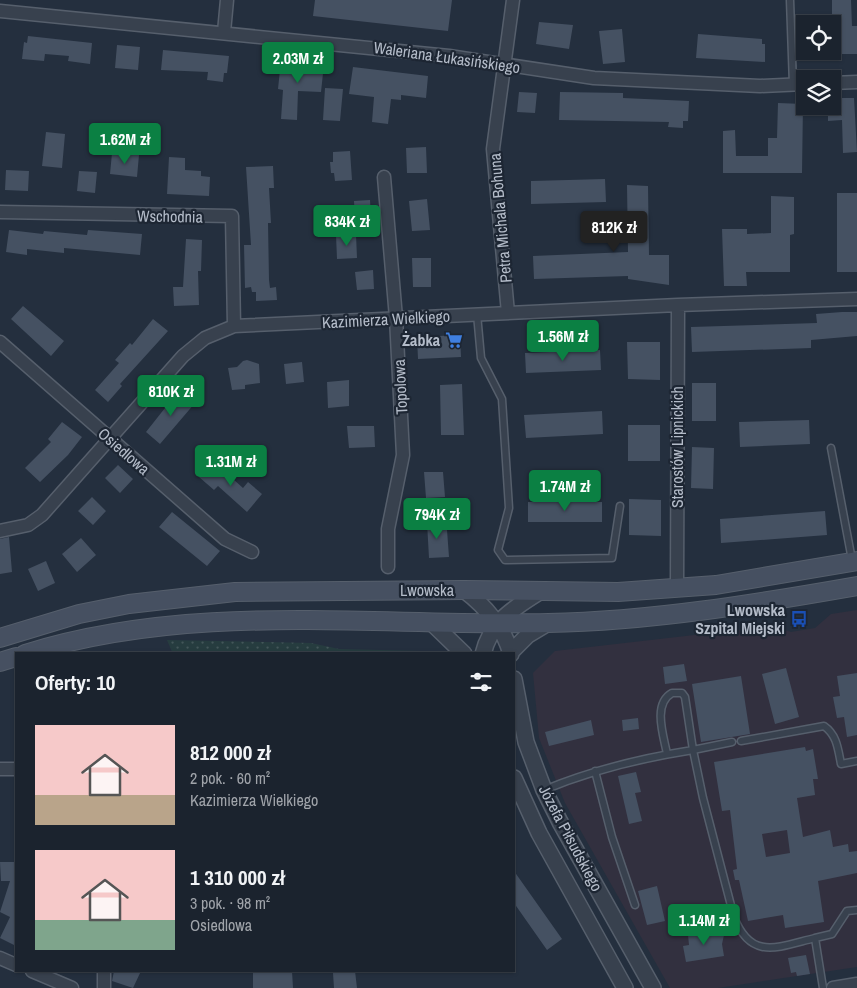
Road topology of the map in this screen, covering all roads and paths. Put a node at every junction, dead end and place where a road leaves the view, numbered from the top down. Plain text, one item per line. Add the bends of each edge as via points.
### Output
1 (227, 0) edge
2 (513, 0) edge
3 (790, 0) edge
4 (0, 11) edge
5 (224, 32) junction
6 (505, 65) junction
7 (798, 70) edge
8 (857, 82) edge
9 (841, 83) edge
10 (796, 84) edge
11 (384, 177) dead end
12 (0, 212) edge
13 (857, 300) edge
14 (678, 305) junction
15 (508, 313) junction
16 (477, 314) junction
17 (396, 318) junction
18 (234, 326) junction
19 (0, 342) edge
20 (109, 438) junction
21 (831, 448) dead end
22 (620, 506) dead end
23 (0, 531) edge
24 (252, 552) dead end
25 (855, 561) edge
26 (388, 567) dead end
27 (857, 586) edge
28 (677, 589) junction
29 (464, 590) junction
30 (541, 591) junction
31 (432, 623) junction
32 (496, 623) junction
33 (548, 623) junction
34 (0, 638) edge
35 (32, 652) edge
36 (462, 652) edge
37 (484, 652) edge
38 (510, 652) edge
39 (512, 652) edge
40 (15, 657) edge
41 (0, 662) edge
42 (515, 684) edge
43 (741, 740) dead end
44 (732, 742) dead end
45 (693, 750) junction
46 (667, 754) junction
47 (857, 761) edge
48 (15, 769) edge
49 (0, 770) edge
50 (595, 771) junction
51 (515, 780) edge
52 (544, 790) junction
53 (635, 905) dead end
54 (857, 910) edge
55 (815, 938) junction
56 (0, 958) edge
57 (15, 965) edge
58 (34, 972) edge
59 (104, 972) edge
60 (857, 984) edge
61 (72, 988) edge
62 (104, 988) edge
63 (625, 988) edge
64 (653, 988) edge
65 (823, 988) edge
66 (833, 988) edge

1 - 5 street
2 - 6 street, Petra Michala Bohuna
3 - 7 lane
4 - 5 street, Waleriana Łukasińskiego
5 - 6 street, Waleriana Łukasińskiego
6 - 10 street, Waleriana Łukasińskiego via 594,78 760,86
6 - 15 street, Petra Michala Bohuna via 493,149
8 - 9 street
11 - 17 street, Topolowa
12 - 18 street, Wschodnia via 232,216
13 - 14 street, Kazimierza Wielkiego
14 - 15 street, Kazimierza Wielkiego
14 - 28 street, Starostów Lipnickich
15 - 16 street, Kazimierza Wielkiego
16 - 17 street, Kazimierza Wielkiego
16 - 22 lane via 481,358 502,399 508,508 498,550 505,560 612,558
17 - 18 street, Kazimierza Wielkiego
17 - 26 street, Topolowa via 403,455 388,529
18 - 20 street, Kazimierza Wielkiego via 205,338 183,356
19 - 20 street, Osiedlowa
20 - 23 street, Kazimierza Wielkiego via 36,521
20 - 24 street, Osiedlowa via 225,539
21 - 25 lane
25 - 28 main road, Lwowska
27 - 33 main road, Lwowska via 707,611 608,621
28 - 30 main road, Lwowska
29 - 30 main road, Lwowska
29 - 32 street
29 - 34 main road, Lwowska via 263,591 180,597 79,614
30 - 32 street
31 - 32 main road, Lwowska
31 - 35 main road, Lwowska via 184,623 88,637
31 - 36 street
32 - 33 main road, Lwowska
32 - 37 street
32 - 38 street
33 - 39 street via 528,635
40 - 41 main road
42 - 52 street, Józefa Piłsudskiego via 526,742
43 - 47 lane via 824,726 832,732 841,764
44 - 45 lane
45 - 46 lane
45 - 46 lane via 685,697 677,692 667,696 661,712
45 - 55 lane via 734,917 744,938 764,948
46 - 50 lane
48 - 49 street
50 - 52 lane
50 - 53 lane
51 - 63 street, Józefa Piłsudskiego via 539,833
52 - 64 street, Józefa Piłsudskiego
54 - 55 lane via 847,912 832,934
55 - 65 lane
56 - 57 street
58 - 61 street
59 - 62 street
60 - 66 street

